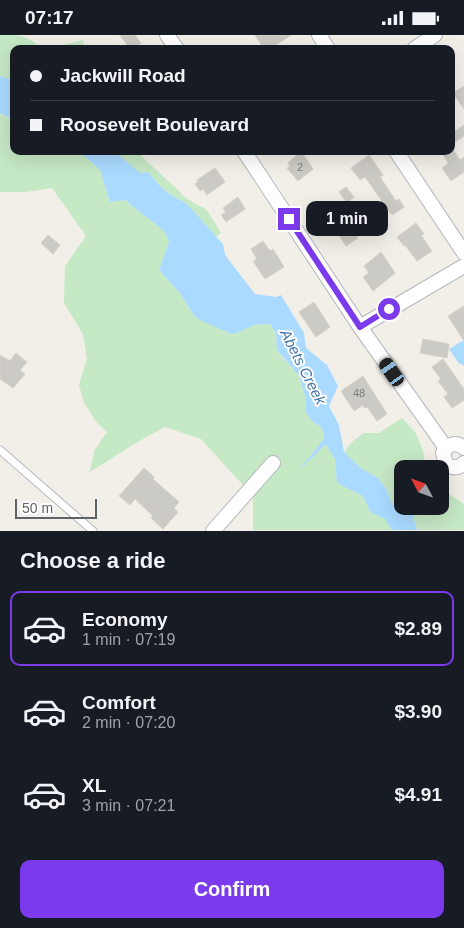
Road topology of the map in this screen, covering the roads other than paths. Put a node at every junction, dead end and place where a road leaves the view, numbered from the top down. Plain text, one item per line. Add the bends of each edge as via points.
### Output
1 (435, 35) edge
2 (420, 45) edge
3 (251, 155) edge
4 (399, 155) edge
5 (464, 253) edge
6 (464, 266) edge
7 (360, 327) junction
8 (446, 448) junction
9 (464, 449) edge
10 (0, 450) edge
11 (273, 463) dead end
12 (463, 466) edge
13 (93, 531) edge
14 (212, 531) edge

1 - 2 street
3 - 7 street
4 - 5 street
6 - 7 street
7 - 8 street
8 - 9 street via 455,444
8 - 12 street via 443,453 446,464 456,468
10 - 13 lane
11 - 14 street

